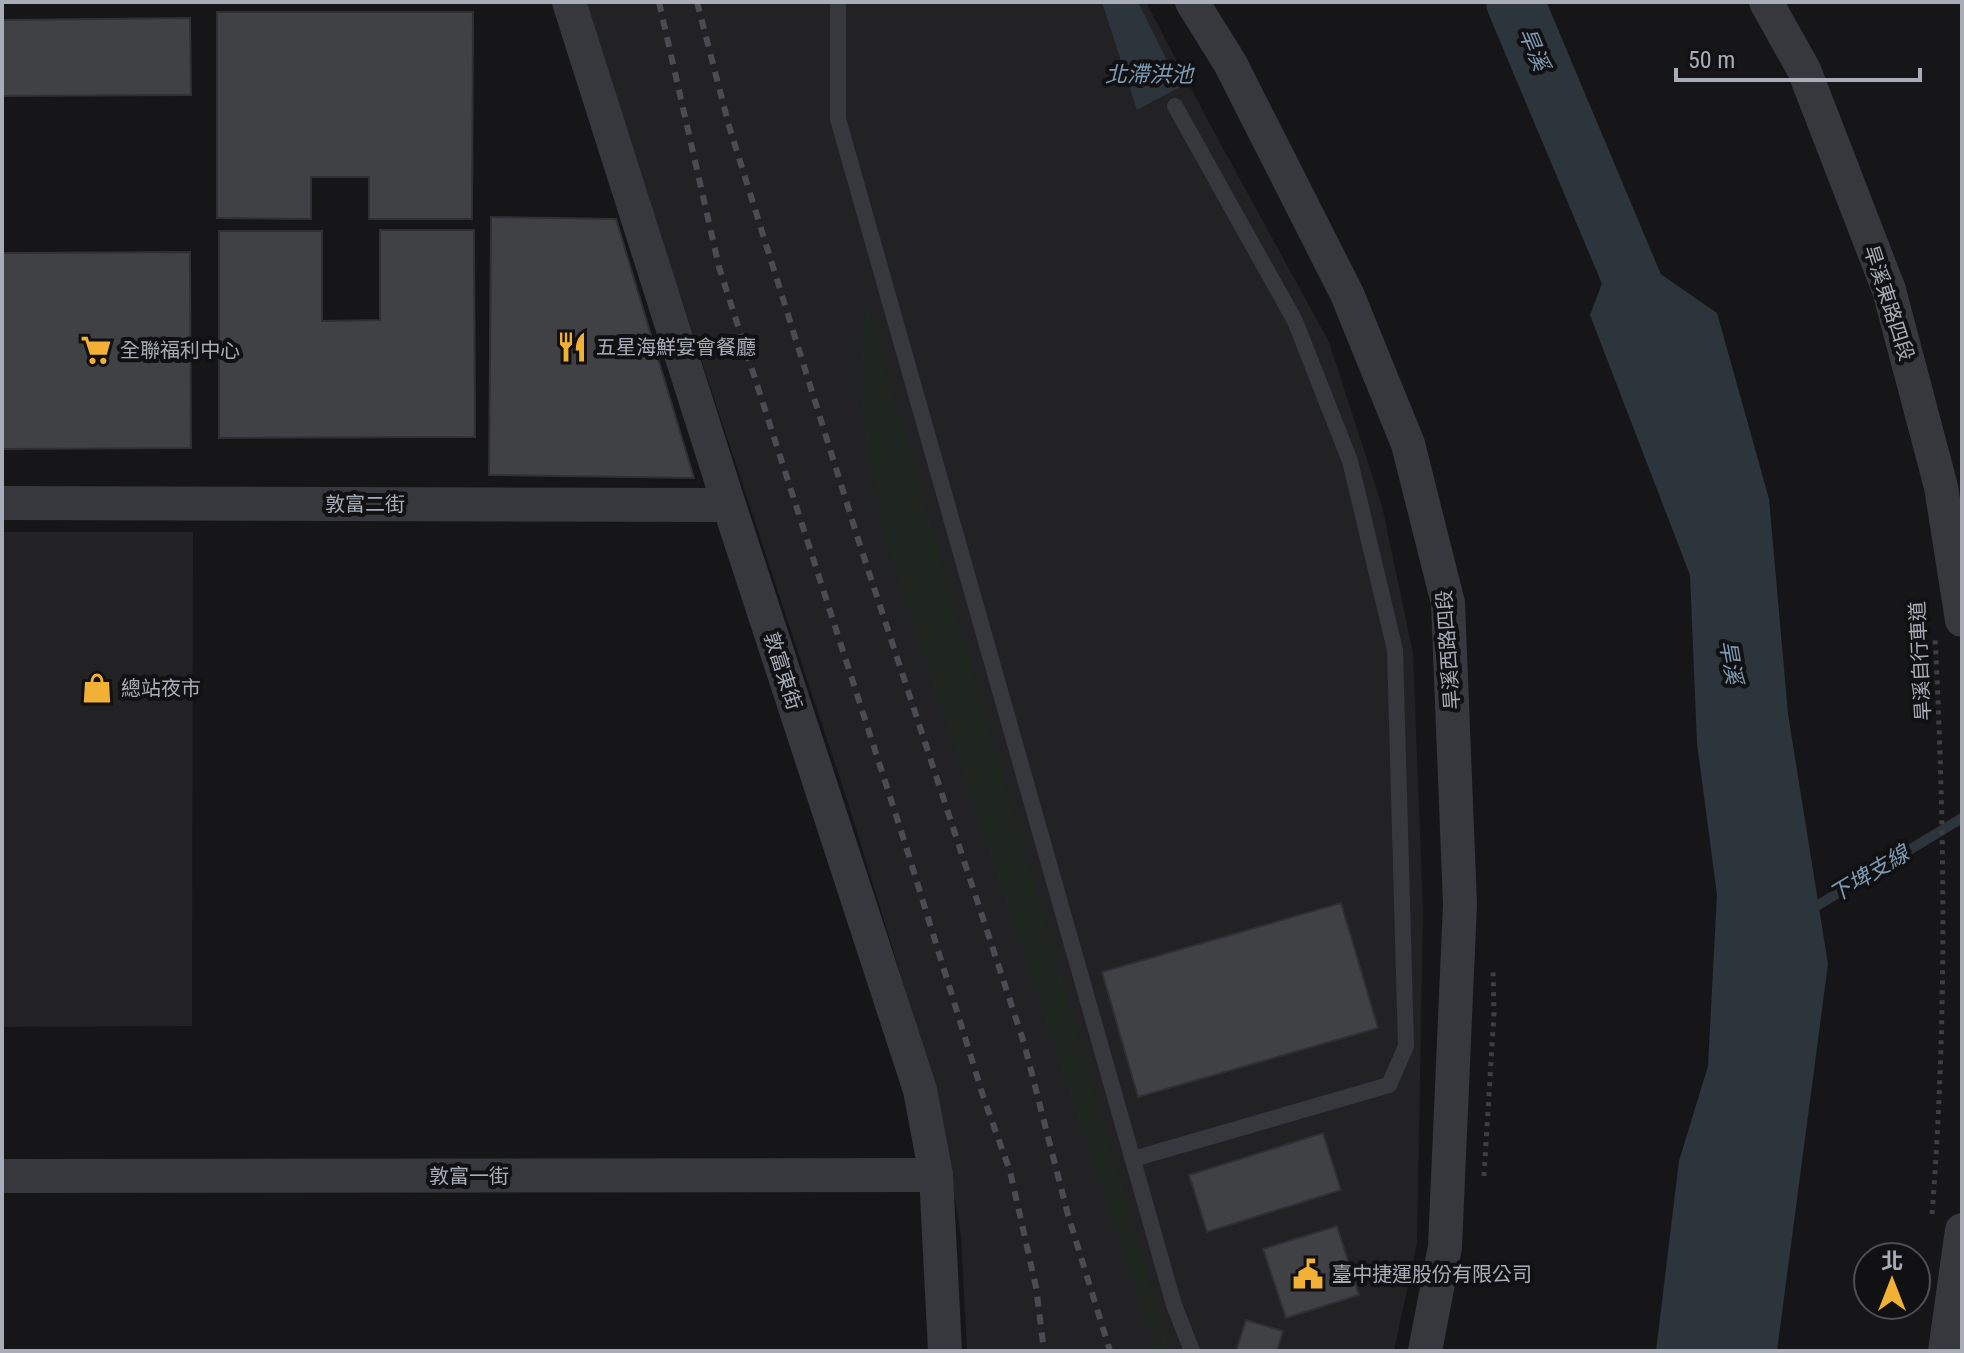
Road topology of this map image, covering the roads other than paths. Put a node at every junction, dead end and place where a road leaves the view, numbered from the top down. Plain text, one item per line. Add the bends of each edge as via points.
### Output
1 (569, 2) edge
2 (838, 2) edge
3 (1192, 2) edge
4 (1766, 2) edge
5 (1175, 106) dead end
6 (2, 503) edge
7 (729, 505) junction
8 (1948, 626) edge
9 (1133, 1159) junction
10 (936, 1175) junction
11 (2, 1176) edge
12 (1947, 1227) edge
13 (945, 1351) edge
14 (1192, 1351) edge
15 (1425, 1351) edge
16 (1945, 1351) edge

1 - 7 street, 敦富東街
2 - 9 lane via 838,119
3 - 15 street, 旱溪西路四段 via 1230,63 1347,294 1408,444 1448,603 1460,904 1445,1247
4 - 8 street, 旱溪東路四段 via 1804,70 1889,290 1941,487
5 - 9 lane via 1295,321 1350,461 1395,650 1406,1046 1389,1085
6 - 7 street, 敦富二街
7 - 10 street, 敦富東街 via 920,1090
9 - 14 lane
10 - 11 street, 敦富一街
10 - 13 street, 敦富東街
12 - 16 street

